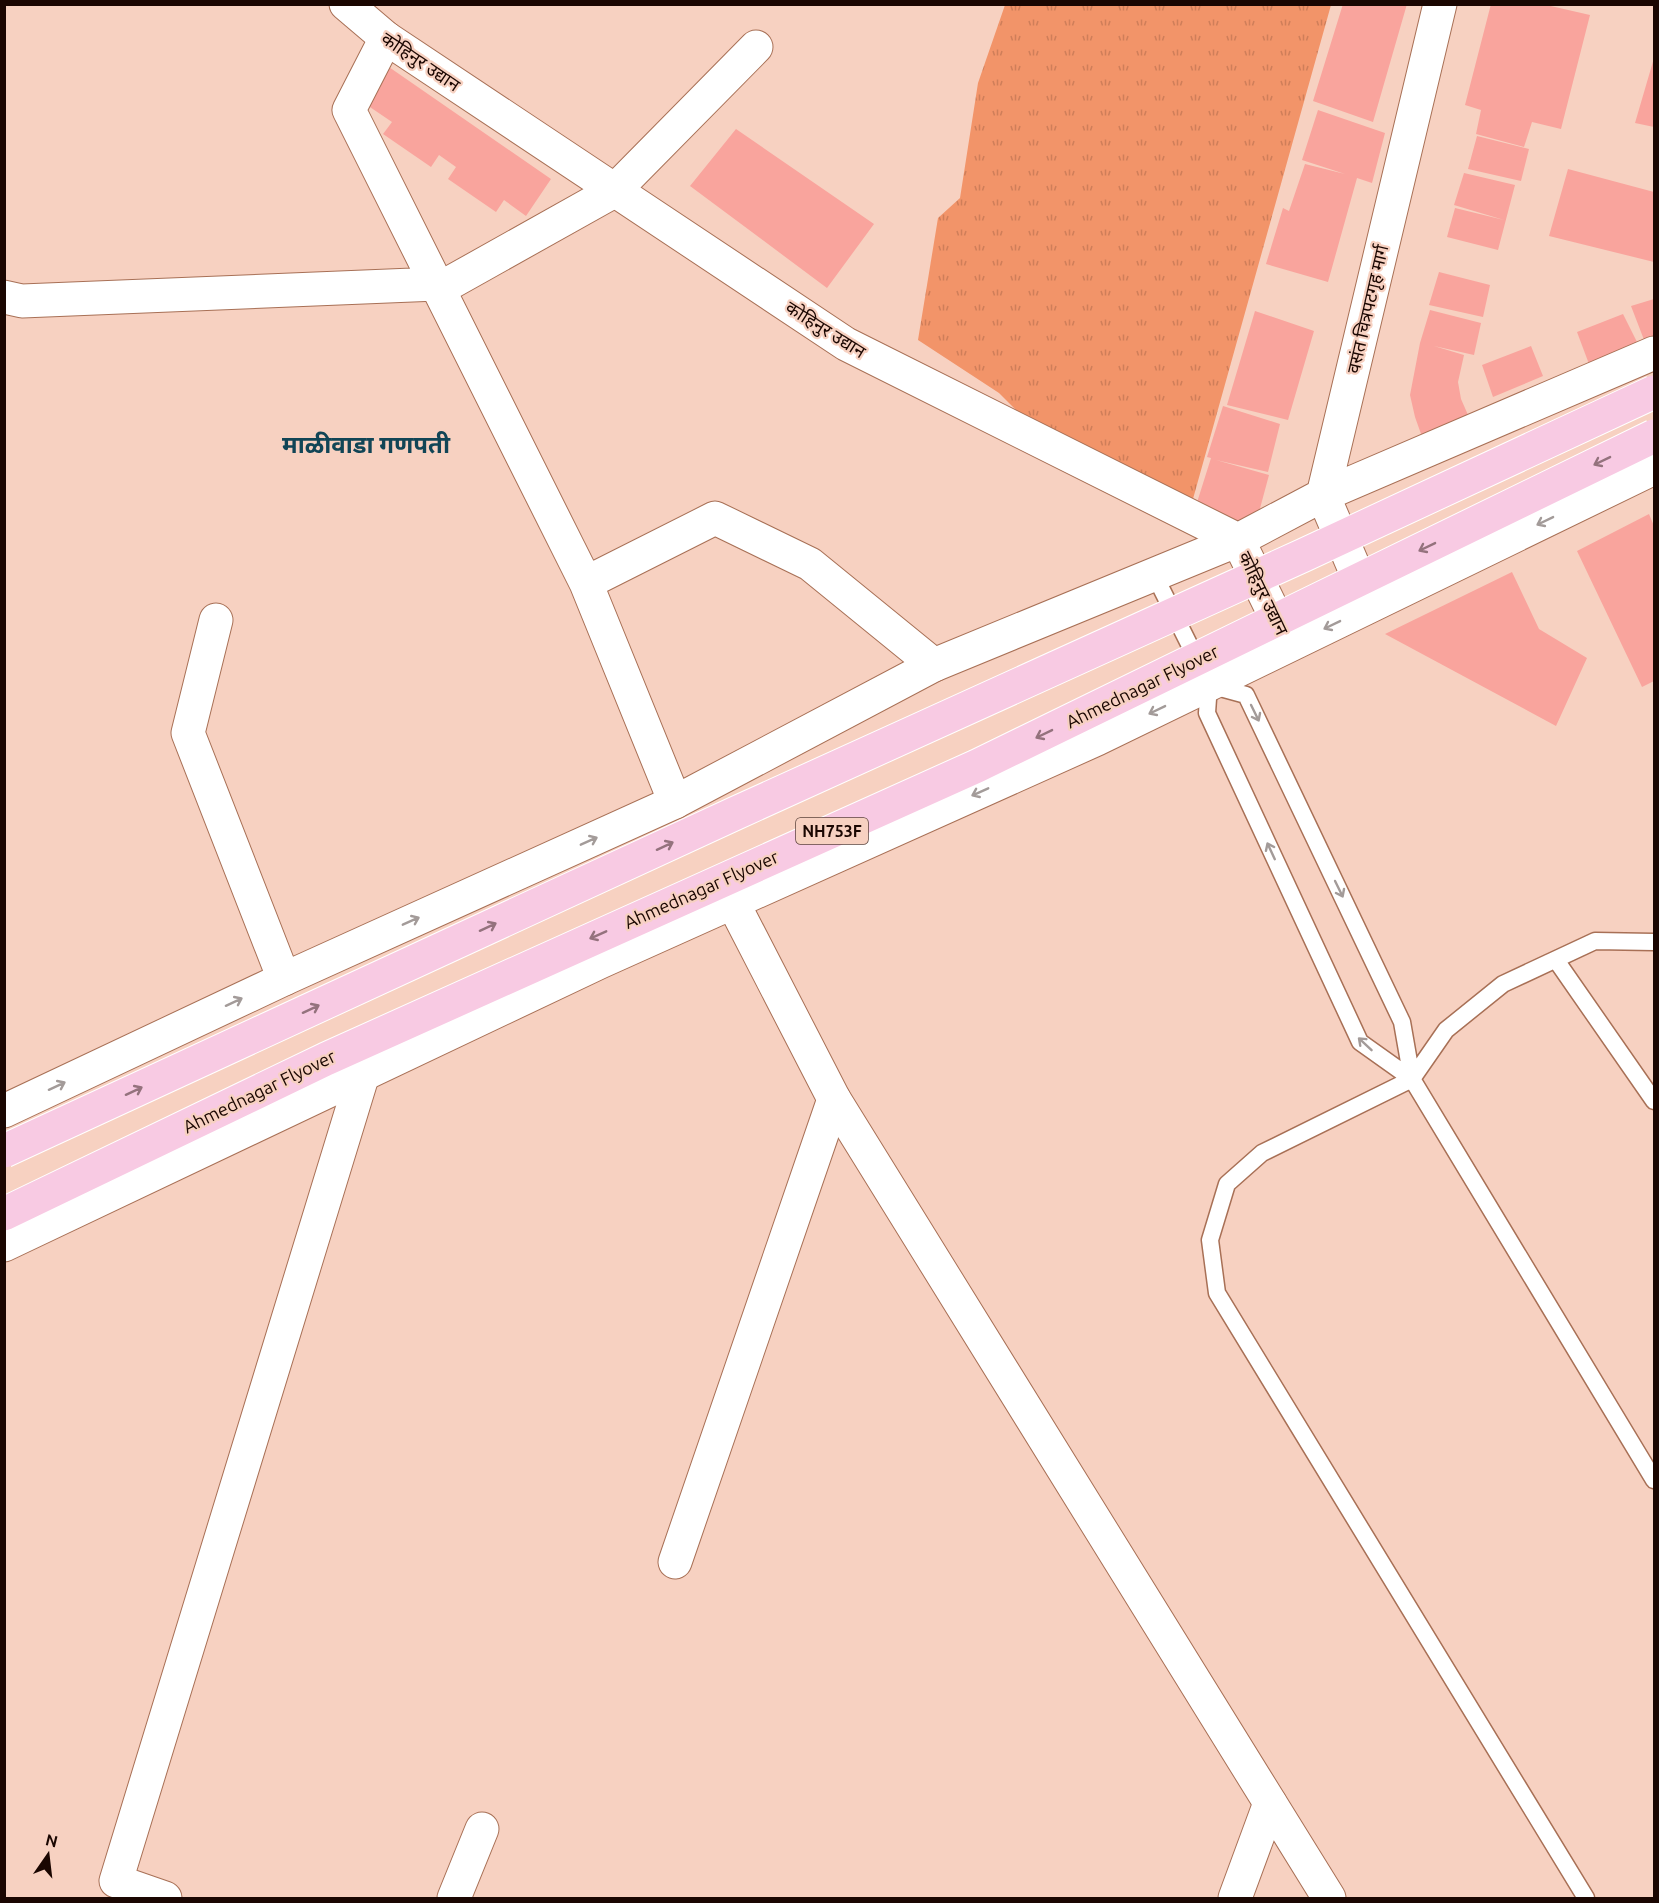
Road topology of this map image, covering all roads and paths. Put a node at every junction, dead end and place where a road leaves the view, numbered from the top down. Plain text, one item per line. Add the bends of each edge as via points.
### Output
1 (346, 4) edge
2 (1440, 4) edge
3 (386, 38) junction
4 (756, 47) dead end
5 (614, 191) junction
6 (438, 287) junction
7 (4, 297) edge
8 (1654, 353) edge
9 (1654, 392) edge
10 (1654, 436) edge
11 (1654, 468) edge
12 (1323, 495) junction
13 (1238, 540) junction
14 (1154, 574) junction
15 (586, 583) junction
16 (1371, 606) junction
17 (216, 620) dead end
18 (1290, 645) junction
19 (934, 665) junction
20 (1209, 684) junction
21 (675, 802) junction
22 (733, 903) junction
23 (1654, 942) edge
24 (1556, 960) junction
25 (284, 979) junction
26 (363, 1074) junction
27 (1412, 1079) junction
28 (834, 1099) junction
29 (1654, 1101) edge
30 (4, 1111) edge
31 (4, 1151) edge
32 (4, 1214) edge
33 (4, 1245) edge
34 (1649, 1458) edge
35 (1654, 1480) edge
36 (675, 1562) dead end
37 (1270, 1803) junction
38 (482, 1829) dead end
39 (165, 1899) edge
40 (454, 1899) edge
41 (1235, 1899) edge
42 (1329, 1899) edge
43 (1586, 1899) edge

1 - 3 street, कोहिनुर उद्यान
2 - 12 street, वसंत चित्रपटगृह मार्ग
3 - 5 street, कोहिनुर उद्यान
3 - 6 street via 349,110
4 - 5 street
5 - 6 street
5 - 13 street, कोहिनुर उद्यान via 846,344
6 - 7 street via 22,301
6 - 15 street
8 - 12 street
31 -> 9 highway, bridge
10 -> 32 highway, Ahmednagar Flyover / NH753F, bridge via 977,766 326,1059
11 -> 16 street
12 - 13 street
12 - 16 street
13 - 14 street
13 - 18 street, कोहिनुर उद्यान
14 - 19 street
14 - 20 lane
15 - 19 street via 715,518 810,564
15 - 21 street
16 -> 18 street
17 - 25 street via 188,733
18 - 20 street
19 - 21 street
20 -> 22 street via 1097,739
27 -> 20 lane via 1360,1042 1207,713
20 -> 27 lane via 1246,695 1402,1022
25 -> 21 street
22 - 26 street
22 - 28 street
23 - 24 lane via 1595,941
24 - 27 lane via 1503,984 1446,1030
24 - 29 lane
30 -> 25 street
26 - 33 street
26 - 39 street via 116,1881
27 - 34 lane
27 - 43 lane via 1262,1153 1227,1184 1210,1240 1217,1293
28 - 36 street
28 - 37 street
34 - 35 lane
37 - 41 street
37 - 42 street
38 - 40 street

